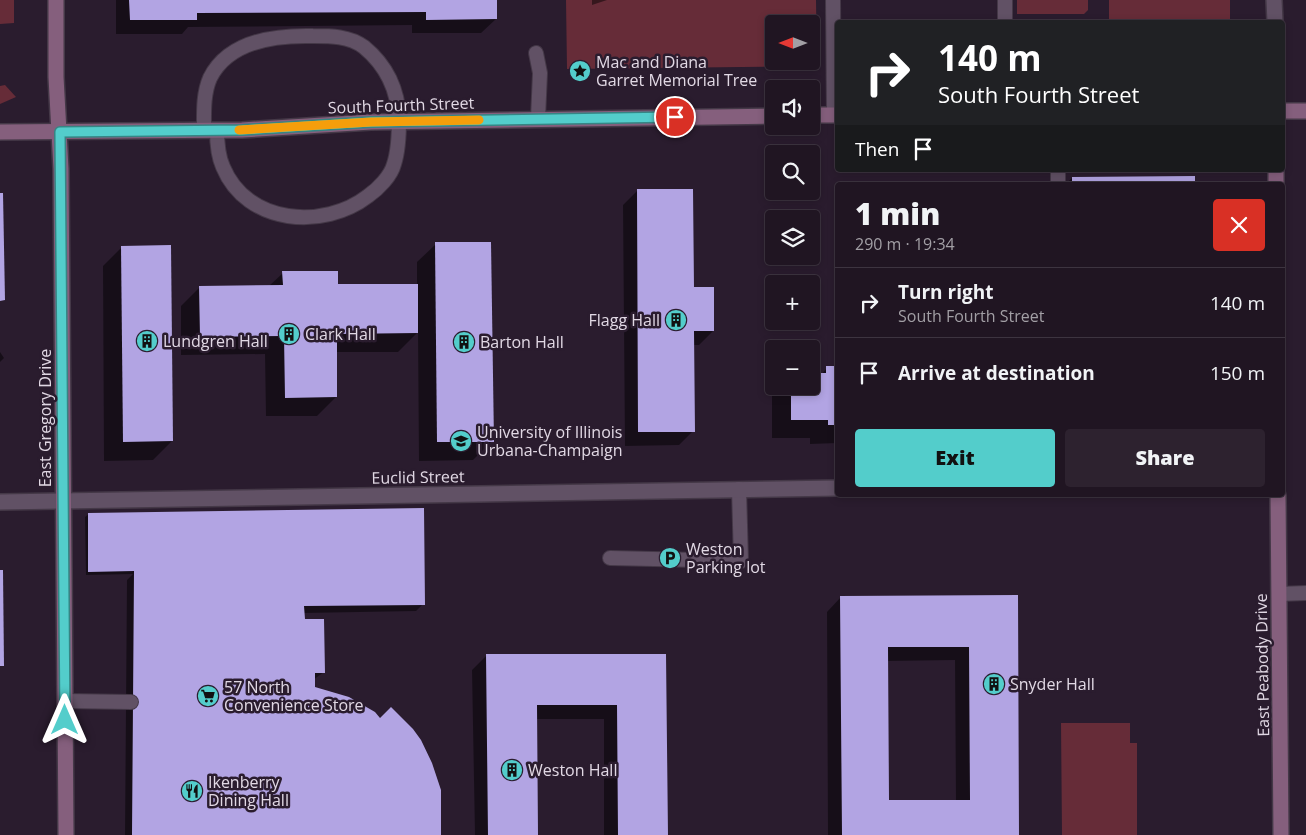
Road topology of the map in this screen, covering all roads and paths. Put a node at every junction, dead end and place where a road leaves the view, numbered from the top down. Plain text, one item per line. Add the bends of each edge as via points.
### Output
1 (56, 0) edge
2 (833, 0) edge
3 (1005, 0) edge
4 (1274, 0) edge
5 (1005, 20) edge
6 (1275, 20) edge
7 (536, 53) dead end
8 (835, 77) edge
9 (1285, 111) edge
10 (1306, 111) edge
11 (820, 115) edge
12 (835, 115) edge
13 (765, 116) edge
14 (538, 118) junction
15 (399, 122) junction
16 (211, 130) junction
17 (0, 132) edge
18 (60, 132) junction
19 (835, 488) edge
20 (739, 489) junction
21 (1278, 497) edge
22 (63, 501) junction
23 (0, 502) edge
24 (610, 558) dead end
25 (1279, 594) junction
26 (1306, 594) edge
27 (65, 701) junction
28 (131, 702) dead end
29 (66, 835) edge
30 (1281, 835) edge

1 - 18 street, East Gregory Drive
2 - 8 lane
3 - 5 lane
4 - 6 street
7 - 14 lane via 540,73
9 - 10 street
11 - 12 street
13 - 14 street, South Fourth Street
14 - 15 street, South Fourth Street
15 - 16 street, South Fourth Street
15 - 16 lane via 394,165 374,192 336,214 308,218 284,216 250,201 234,185 223,167
15 - 16 lane via 397,97 389,75 363,46 336,36 274,36 238,50 211,77 205,94
16 - 18 street, South Fourth Street
17 - 18 street, South Fourth Street
18 - 22 street, East Gregory Drive
19 - 20 street, Euclid Street
20 - 22 street, Euclid Street
20 - 24 lane via 741,561
21 - 25 street, East Peabody Drive
22 - 23 street, Euclid Street
22 - 27 street, East Gregory Drive
25 - 26 lane
25 - 30 street, East Peabody Drive
27 - 28 lane
27 - 29 street, East Gregory Drive

